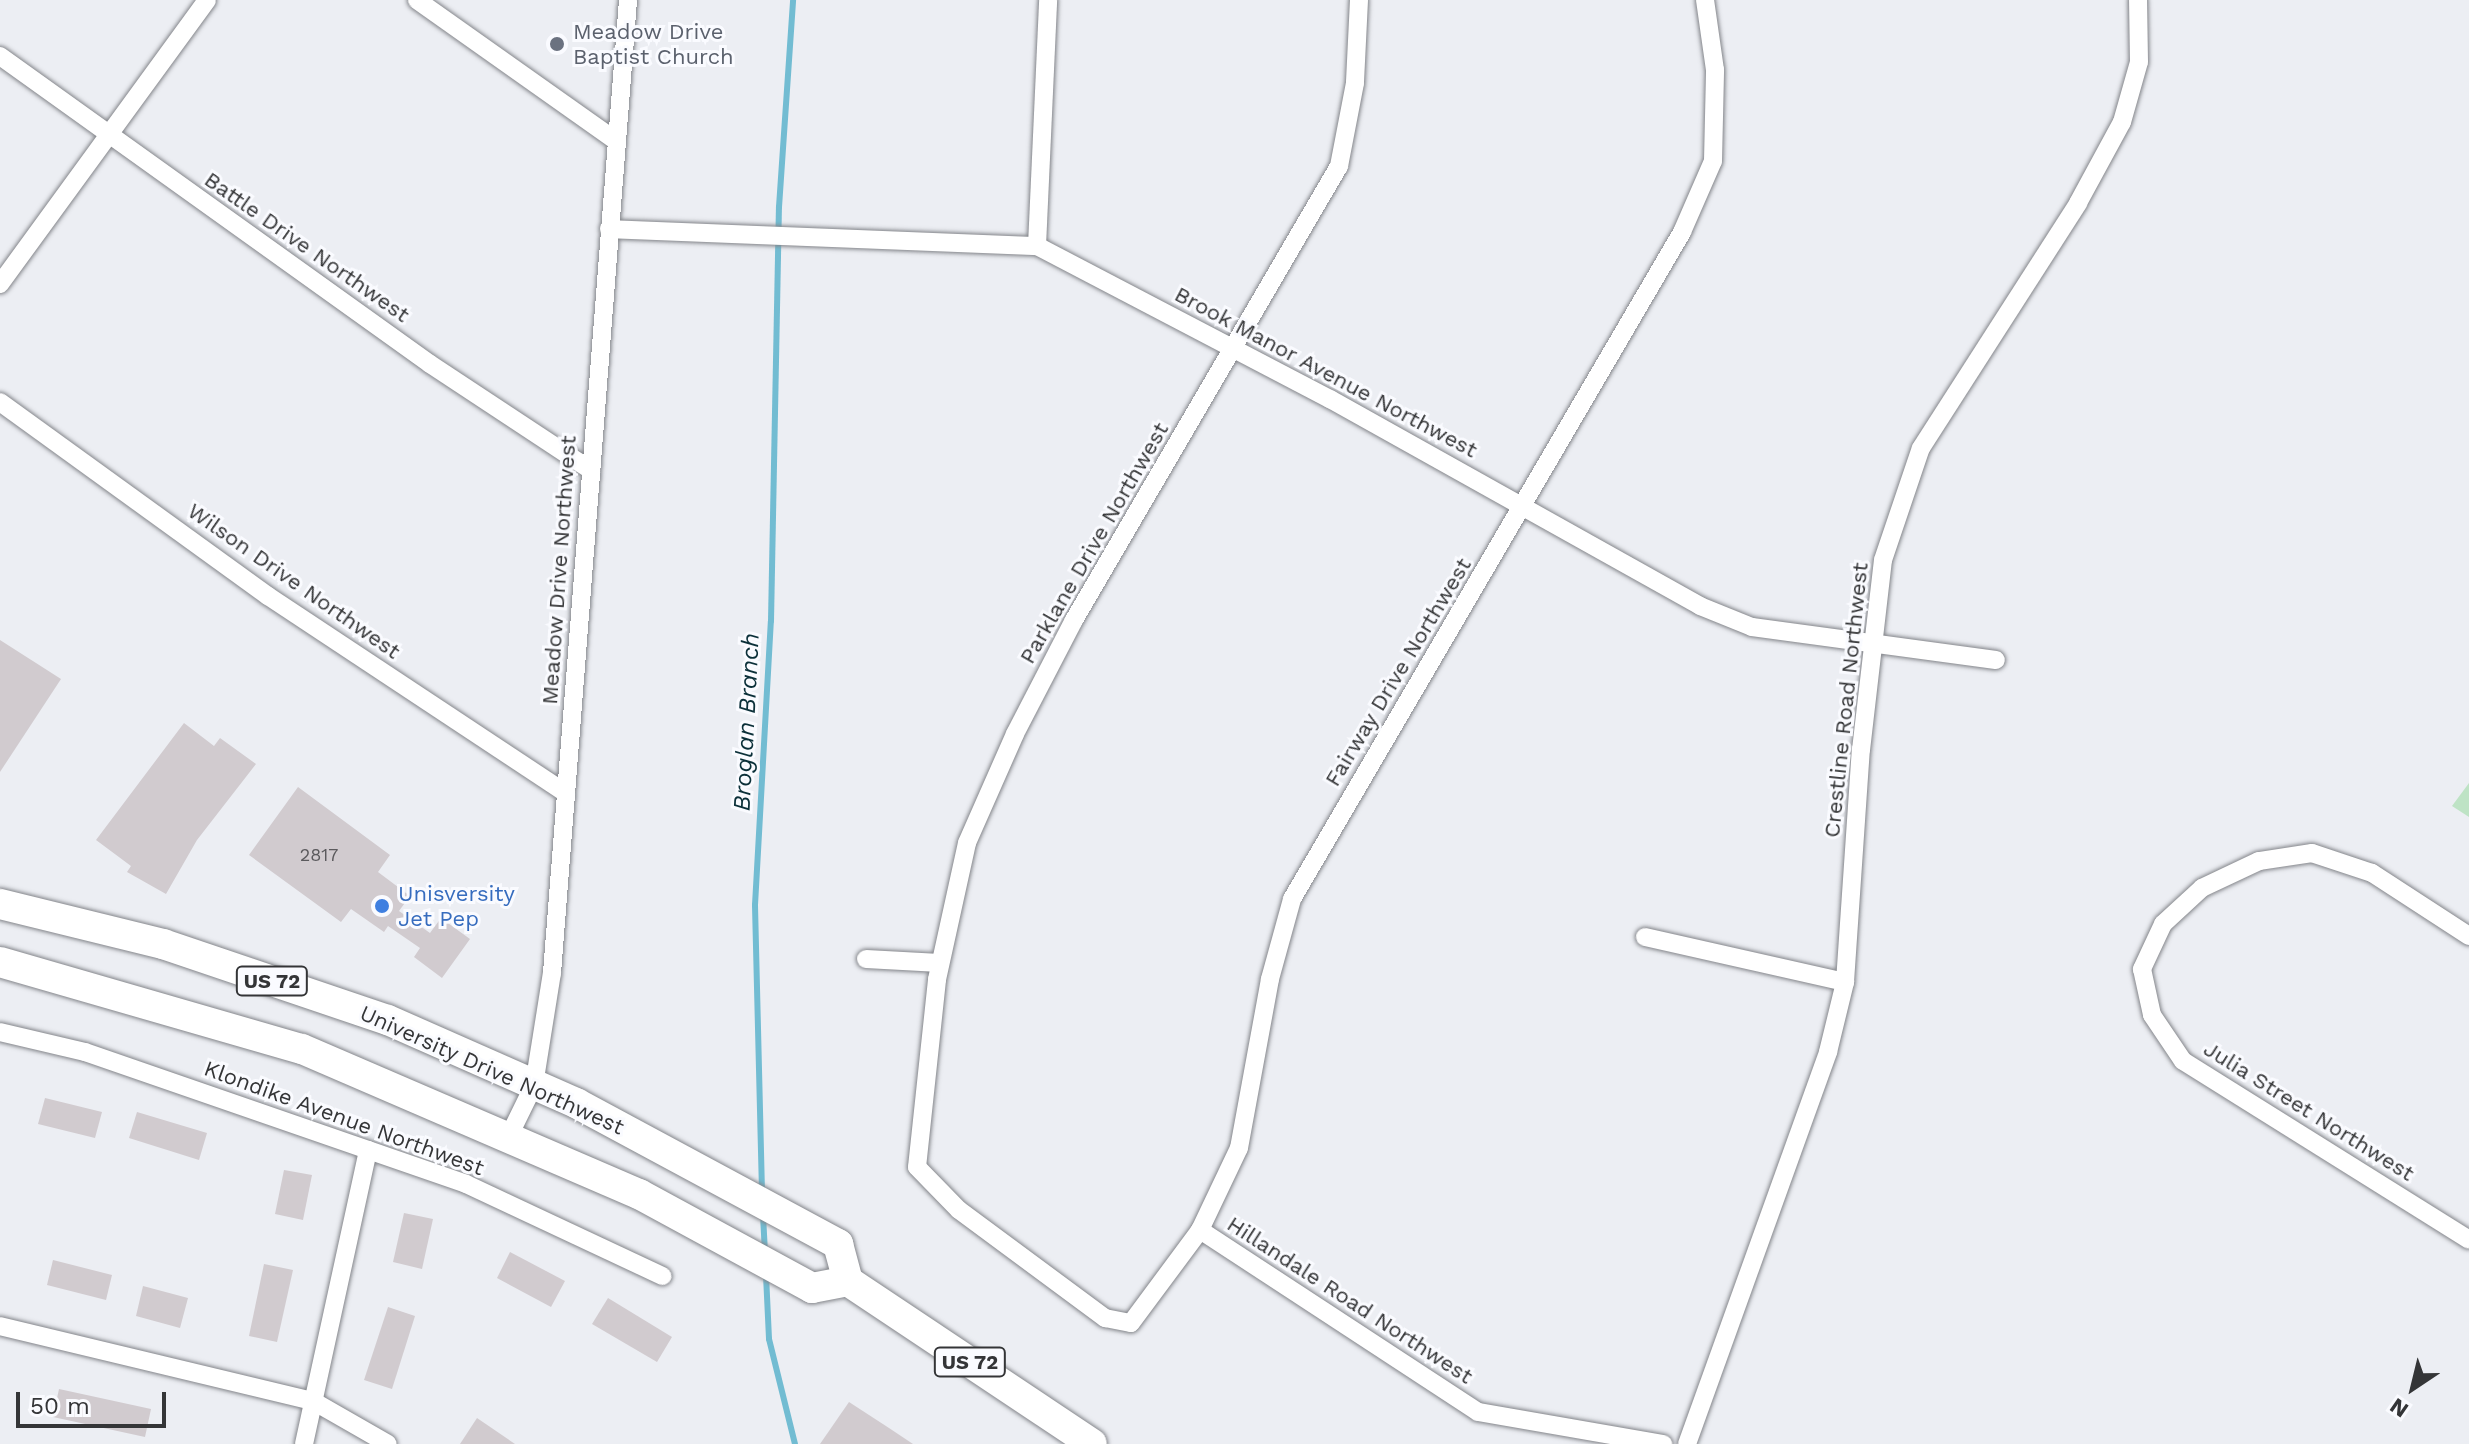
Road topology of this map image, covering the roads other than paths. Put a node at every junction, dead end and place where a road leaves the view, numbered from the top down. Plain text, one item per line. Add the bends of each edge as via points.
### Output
1 (207, 0) edge
2 (417, 0) edge
3 (628, 0) edge
4 (1048, 0) edge
5 (1359, 0) edge
6 (1705, 0) edge
7 (2138, 0) edge
8 (0, 56) edge
9 (107, 136) junction
10 (616, 141) junction
11 (609, 229) junction
12 (1037, 246) junction
13 (0, 284) edge
14 (1236, 348) junction
15 (0, 402) edge
16 (591, 470) junction
17 (1524, 506) junction
18 (1873, 644) junction
19 (1996, 660) dead end
20 (566, 793) junction
21 (0, 904) edge
22 (2469, 936) edge
23 (1645, 937) dead end
24 (866, 959) dead end
25 (0, 962) edge
26 (940, 963) junction
27 (1845, 982) junction
28 (0, 1032) edge
29 (534, 1085) junction
30 (509, 1136) junction
31 (368, 1150) junction
32 (1200, 1230) junction
33 (2469, 1240) edge
34 (662, 1276) dead end
35 (848, 1281) junction
36 (1084, 1303) joint
37 (0, 1326) edge
38 (313, 1401) junction
39 (304, 1444) edge
40 (388, 1444) edge
41 (1092, 1444) edge
42 (1663, 1444) edge
43 (1687, 1444) edge

1 - 9 street
2 - 10 street
3 - 10 street, Meadow Drive Northwest
4 - 12 street
5 - 14 street, Parklane Drive Northwest via 1355,83 1339,166
6 - 17 street, Fairway Drive Northwest via 1715,70 1713,161 1682,232
7 - 18 street, Crestline Road Northwest via 2139,62 2122,122 2078,203 1921,448 1883,560
8 - 9 street, Battle Drive Northwest
9 - 13 street
9 - 16 street, Battle Drive Northwest
10 - 11 street, Meadow Drive Northwest
11 - 12 street, Brook Manor Avenue Northwest
11 - 16 street, Meadow Drive Northwest
12 - 14 street, Brook Manor Avenue Northwest
14 - 17 street, Brook Manor Avenue Northwest
14 - 26 street, Parklane Drive Northwest via 1074,620 1015,734 967,843
15 - 20 street, Wilson Drive Northwest via 268,596
16 - 20 street, Meadow Drive Northwest
17 - 18 street, Brook Manor Avenue Northwest via 1700,606 1752,627
17 - 32 street, Fairway Drive Northwest via 1292,899 1270,979 1239,1148
18 - 19 street, Brook Manor Avenue Northwest
18 - 27 street, Crestline Road Northwest
20 - 29 street, Meadow Drive Northwest via 552,973
21 - 29 highway, University Drive Northwest / US 72 via 163,944 388,1020
22 - 33 street, Julia Street Northwest via 2372,873 2312,853 2259,861 2202,888 2163,924 2142,969 2152,1015 2183,1061
23 - 27 street
24 - 26 street
25 - 30 highway, US 72 via 302,1049
26 - 36 street, Parklane Drive Northwest via 917,1167 959,1210
27 - 43 street, Crestline Road Northwest via 1828,1052
28 - 31 street, Klondike Avenue Northwest via 85,1052
29 - 30 street, Meadow Drive Northwest
29 - 35 highway, University Drive Northwest / US 72 via 717,1176 838,1244
30 - 35 highway, US 72 via 701,1224 812,1288
31 - 34 street, Klondike Avenue Northwest via 466,1184
31 - 38 street
32 - 36 street, Fairway Drive Northwest via 1131,1323 1105,1318
32 - 42 street, Hillandale Road Northwest via 1478,1412
35 - 41 highway, US 72
37 - 38 street
38 - 39 street
38 - 40 street

